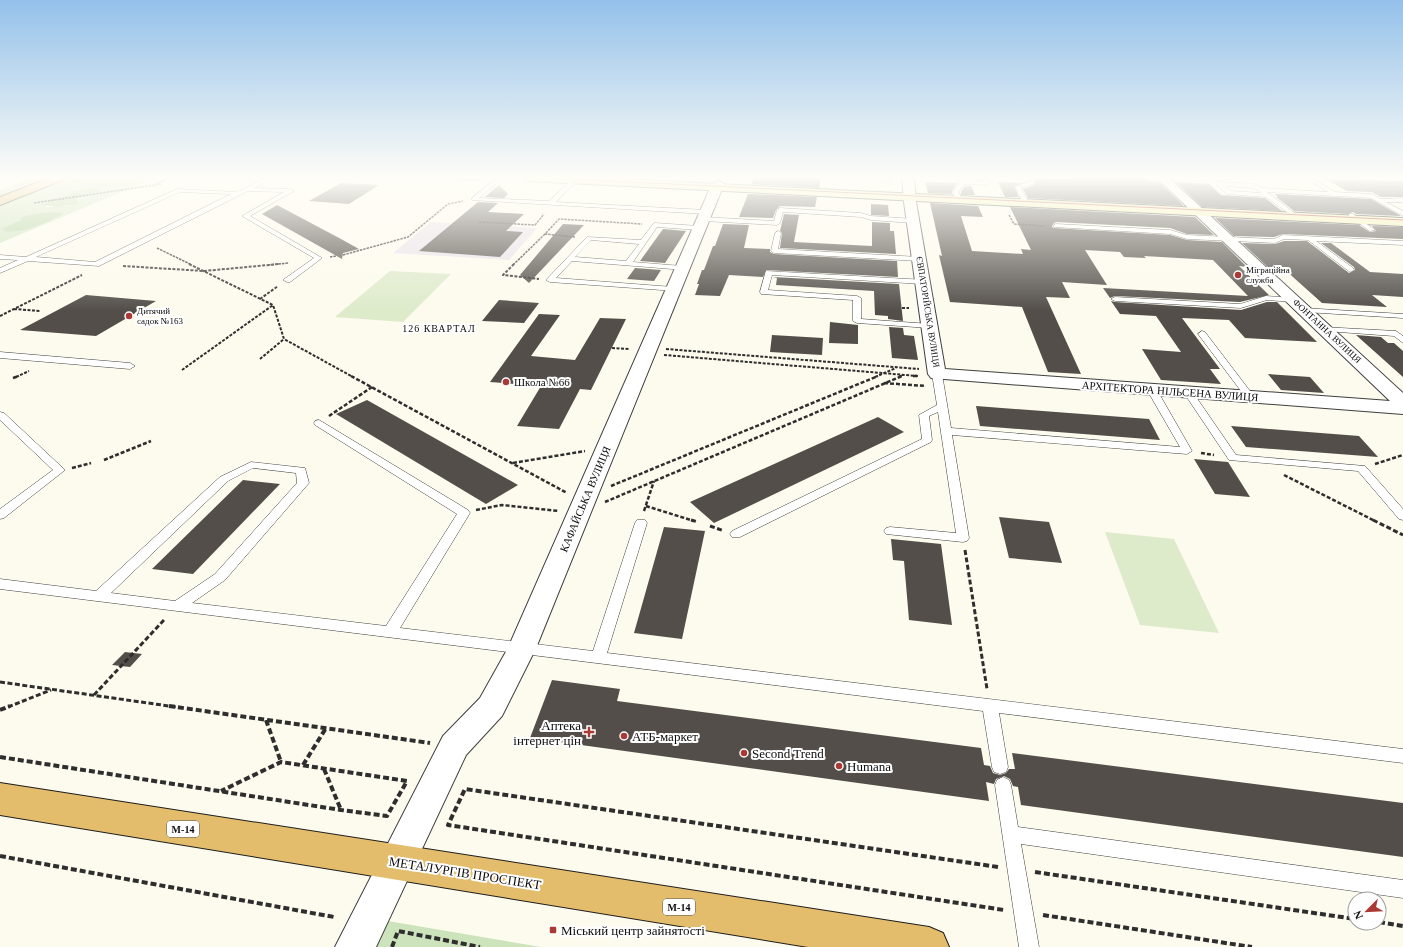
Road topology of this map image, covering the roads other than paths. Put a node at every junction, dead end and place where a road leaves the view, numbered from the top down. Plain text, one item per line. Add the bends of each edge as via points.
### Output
1 (108, 222) edge
2 (179, 222) edge
3 (256, 222) edge
4 (682, 222) edge
5 (702, 222) edge
6 (757, 222) edge
7 (777, 222) edge
8 (913, 222) edge
9 (1211, 222) edge
10 (1361, 222) edge
11 (1056, 226) road end
12 (1372, 230) dead end
13 (778, 233) dead end
14 (1384, 238) dead end
15 (1229, 239) junction
16 (1310, 239) junction
17 (643, 242) junction
18 (1390, 243) junction
19 (1403, 243) edge
20 (0, 257) edge
21 (27, 259) junction
22 (570, 259) junction
23 (919, 259) junction
24 (628, 264) junction
25 (682, 268) junction
26 (1350, 270) dead end
27 (0, 271) edge
28 (287, 280) road end
29 (923, 282) junction
30 (673, 289) junction
31 (1115, 299) dead end
32 (1299, 305) junction
33 (1403, 316) edge
34 (930, 326) junction
35 (1325, 329) junction
36 (1202, 334) dead end
37 (1403, 340) edge
38 (0, 355) edge
39 (130, 366) dead end
40 (938, 374) junction
41 (1152, 390) junction
42 (1190, 392) junction
43 (1250, 397) junction
44 (1403, 403) edge
45 (943, 406) junction
46 (1403, 408) edge
47 (1, 418) edge
48 (319, 423) dead end
49 (946, 430) junction
50 (0, 515) edge
51 (1403, 516) edge
52 (641, 523) road end
53 (890, 531) dead end
54 (736, 534) dead end
55 (0, 584) edge
56 (98, 596) junction
57 (177, 606) junction
58 (390, 632) junction
59 (522, 648) junction
60 (598, 657) junction
61 (990, 705) junction
62 (1403, 756) edge
63 (1000, 767) dead end
64 (1003, 785) dead end
65 (0, 799) edge
66 (1011, 834) junction
67 (396, 862) junction
68 (1403, 889) edge
69 (354, 947) edge
70 (929, 947) edge
71 (1030, 947) edge

1 - 21 lane
2 - 21 lane via 100,264
3 - 28 lane via 319,258
4 - 17 lane via 655,225
5 - 25 street
6 - 7 lane
8 - 23 street, ЄВПАТОРІЙСЬКА ВУЛИЦЯ
9 - 15 street, ФОНТАННА ВУЛИЦЯ
10 - 12 lane
11 - 15 lane via 1170,232 1187,237
13 - 23 lane via 774,251
14 - 18 lane
15 - 16 lane
15 - 32 street, ФОНТАННА ВУЛИЦЯ
16 - 18 lane
16 - 26 lane
17 - 22 lane via 589,238
17 - 24 lane
18 - 19 lane
20 - 21 lane
21 - 27 lane
22 - 24 lane
22 - 30 lane via 550,280
23 - 29 street, ЄВПАТОРІЙСЬКА ВУЛИЦЯ
24 - 25 lane
25 - 30 street
29 - 34 street, ЄВПАТОРІЙСЬКА ВУЛИЦЯ
29 - 34 lane via 769,273 764,292 858,298 857,321
30 - 59 street, КАФАЙСЬКА ВУЛИЦЯ
31 - 32 lane via 1241,306 1266,298
32 - 33 lane
32 - 35 street, ФОНТАННА ВУЛИЦЯ
34 - 40 street, ЄВПАТОРІЙСЬКА ВУЛИЦЯ
35 - 37 lane via 1396,334
35 - 44 street, ФОНТАННА ВУЛИЦЯ
36 - 43 lane
38 - 39 lane
40 - 41 street, АРХІТЕКТОРА НІЛЬСЕНА ВУЛИЦЯ
40 - 45 lane
41 - 42 street, АРХІТЕКТОРА НІЛЬСЕНА ВУЛИЦЯ
41 - 49 lane via 1187,451
42 - 43 street, АРХІТЕКТОРА НІЛЬСЕНА ВУЛИЦЯ
42 - 51 lane via 1233,458 1361,468
43 - 46 street, АРХІТЕКТОРА НІЛЬСЕНА ВУЛИЦЯ
45 - 49 lane
45 - 54 lane via 924,415 927,440
47 - 50 lane via 60,470
48 - 58 lane via 464,513
49 - 53 lane via 963,538
52 - 60 lane
55 - 56 lane
56 - 57 lane
56 - 57 lane via 224,479 251,465 301,470 303,483 220,577
57 - 58 lane
58 - 59 lane
59 - 60 lane
59 - 67 street, КАФАЙСЬКА ВУЛИЦЯ via 491,707 454,746
60 - 61 lane
61 - 62 lane
61 - 63 lane
64 - 66 lane
65 - 67 highway, МЕТАЛУРГІВ ПРОСПЕКТ / М-14
66 - 68 lane
66 - 71 lane
67 - 69 street
67 - 70 highway, МЕТАЛУРГІВ ПРОСПЕКТ / М-14

